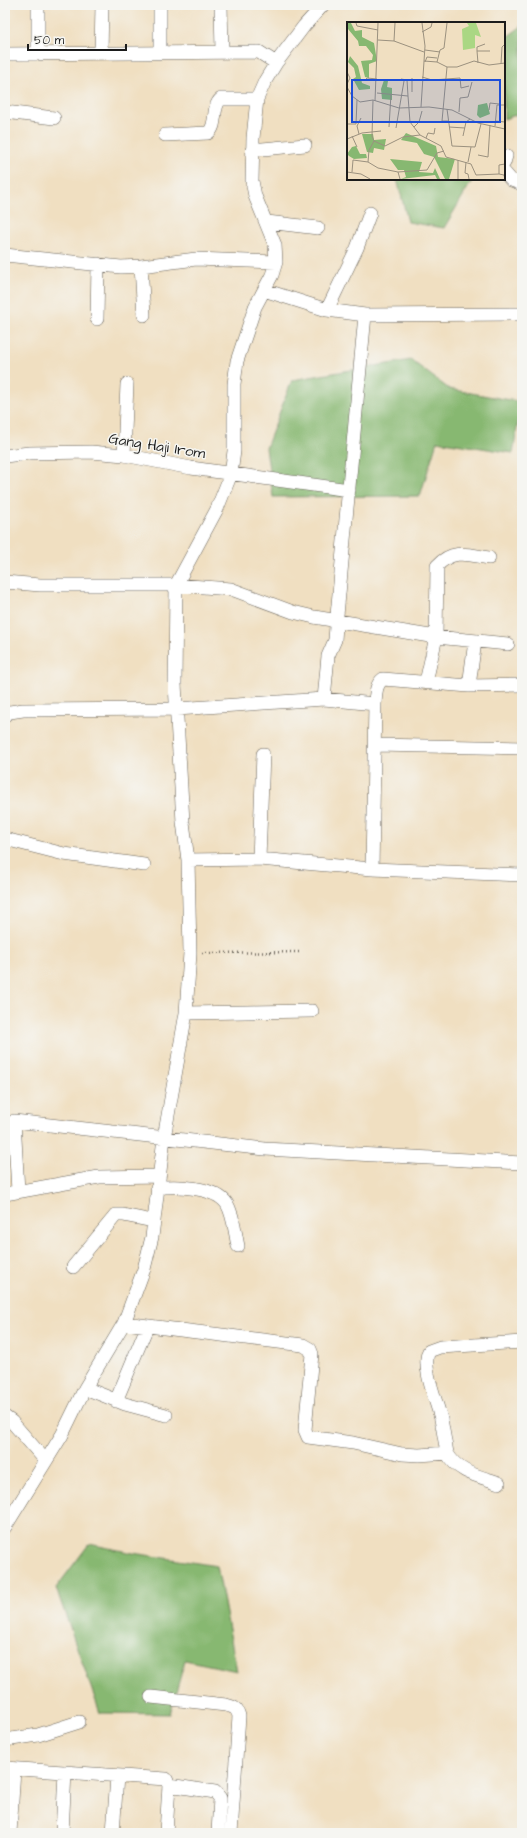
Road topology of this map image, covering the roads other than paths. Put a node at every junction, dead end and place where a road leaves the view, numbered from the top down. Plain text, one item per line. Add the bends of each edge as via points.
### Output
1 (38, 5) edge
2 (102, 5) edge
3 (160, 5) edge
4 (323, 5) edge
5 (223, 7) edge
6 (222, 52) junction
7 (101, 53) junction
8 (160, 53) junction
9 (5, 54) edge
10 (38, 54) junction
11 (276, 63) junction
12 (257, 99) junction
13 (5, 112) edge
14 (54, 118) dead end
15 (165, 134) dead end
16 (305, 145) dead end
17 (252, 150) junction
18 (505, 173) edge
19 (522, 184) edge
20 (370, 213) dead end
21 (267, 222) junction
22 (318, 228) dead end
23 (5, 255) edge
24 (276, 262) junction
25 (98, 264) junction
26 (141, 266) junction
27 (264, 290) junction
28 (327, 310) junction
29 (522, 314) edge
30 (144, 315) dead end
31 (364, 315) junction
32 (97, 319) dead end
33 (127, 384) dead end
34 (124, 455) junction
35 (5, 456) edge
36 (231, 474) junction
37 (349, 490) junction
38 (490, 558) dead end
39 (5, 582) edge
40 (176, 585) junction
41 (337, 619) junction
42 (436, 637) junction
43 (475, 641) junction
44 (508, 644) dead end
45 (426, 682) junction
46 (522, 685) edge
47 (469, 686) junction
48 (324, 699) junction
49 (375, 704) junction
50 (177, 709) junction
51 (5, 715) edge
52 (375, 745) junction
53 (522, 748) edge
54 (263, 754) dead end
55 (5, 839) edge
56 (259, 859) junction
57 (188, 860) junction
58 (144, 865) dead end
59 (372, 869) junction
60 (522, 875) edge
61 (312, 1012) dead end
62 (186, 1013) junction
63 (164, 1138) junction
64 (522, 1163) edge
65 (158, 1182) junction
66 (11, 1193) edge
67 (153, 1221) junction
68 (238, 1246) dead end
69 (73, 1267) dead end
70 (124, 1323) junction
71 (147, 1328) junction
72 (522, 1342) edge
73 (85, 1388) junction
74 (116, 1401) junction
75 (166, 1415) dead end
76 (5, 1417) edge
77 (447, 1453) junction
78 (46, 1461) junction
79 (499, 1483) dead end
80 (5, 1527) edge
81 (151, 1697) dead end
82 (79, 1722) dead end
83 (5, 1740) edge
84 (9, 1769) edge
85 (66, 1772) junction
86 (117, 1776) junction
87 (170, 1785) junction
88 (10, 1833) edge
89 (62, 1833) edge
90 (113, 1833) edge
91 (166, 1833) edge
92 (218, 1833) edge
93 (231, 1833) edge

1 - 10 street
2 - 7 street
3 - 8 street
4 - 11 street
5 - 6 street
6 - 8 street
6 - 11 street via 259,52
7 - 8 street
7 - 10 street
9 - 10 street
11 - 12 street
12 - 15 street via 221,99 216,105 212,129 208,133
12 - 17 street
13 - 14 street
16 - 17 street
17 - 21 street via 254,190
18 - 19 street via 511,180
20 - 28 street via 357,248
21 - 22 street
21 - 24 street via 276,249
23 - 25 street
24 - 26 street via 196,259
24 - 27 street
25 - 26 street
25 - 32 street
26 - 30 street
27 - 28 street
27 - 36 street via 255,307 237,361
28 - 31 street
29 - 31 street
31 - 37 street
33 - 34 street
34 - 35 street, Gang Haji Irom via 91,452
34 - 36 street, Gang Haji Irom
36 - 37 street, Gang Haji Irom
36 - 40 street via 217,509
37 - 41 street
38 - 42 street via 456,554 445,557 437,566
39 - 40 street via 40,585
40 - 41 street via 231,589 293,612
40 - 50 street
41 - 42 street
41 - 48 street via 335,640 328,656
42 - 43 street
42 - 45 street
43 - 44 street
43 - 47 street
45 - 47 street
45 - 49 street via 383,679 377,688
46 - 47 street
48 - 49 street
48 - 50 street
49 - 52 street
50 - 51 street via 23,710
50 - 57 street via 183,822
52 - 53 street
52 - 59 street
54 - 56 street
55 - 58 street via 64,854
56 - 57 street
56 - 59 street
57 - 62 street via 190,953
59 - 60 street
61 - 62 street
62 - 63 street
63 - 64 street via 265,1149
63 - 65 street
63 - 66 street via 14,1121
65 - 66 street via 99,1177
65 - 67 street
65 - 68 street via 217,1195 230,1210
67 - 69 street via 116,1216
67 - 70 street via 144,1269
70 - 71 street
70 - 73 street
71 - 74 street
71 - 77 street via 303,1345 310,1349 312,1354 304,1430 308,1437 353,1443 402,1454
72 - 77 street via 440,1347 429,1351 426,1360 429,1378
73 - 74 street
73 - 78 street
74 - 75 street
76 - 78 street
77 - 79 street via 458,1467 466,1472
78 - 80 street
81 - 93 street via 234,1706 237,1710
82 - 83 street via 38,1735
84 - 85 street
84 - 88 street
85 - 86 street
85 - 89 street
86 - 87 street via 166,1779
86 - 90 street
87 - 91 street
87 - 92 street via 215,1792 220,1798

